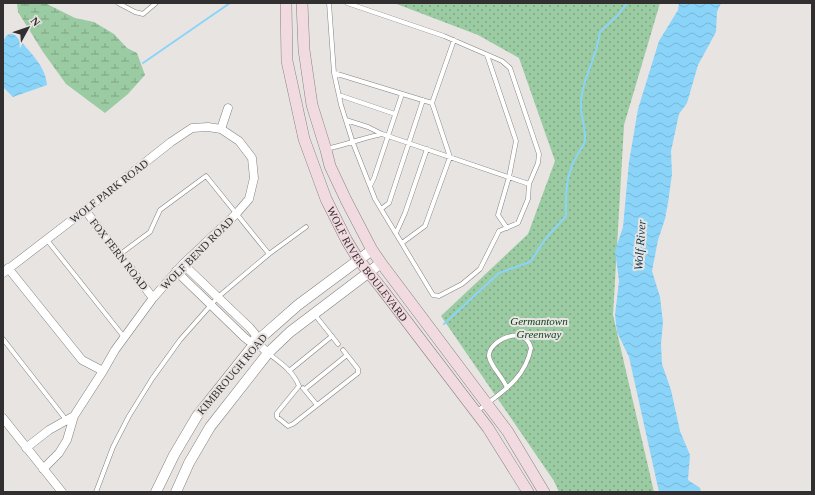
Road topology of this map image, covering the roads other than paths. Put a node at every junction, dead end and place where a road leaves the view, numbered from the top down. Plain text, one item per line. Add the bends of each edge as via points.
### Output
1 (118, 3) edge
2 (148, 3) edge
3 (156, 3) edge
4 (286, 3) edge
5 (302, 3) edge
6 (329, 3) edge
7 (347, 3) edge
8 (150, 8) junction
9 (454, 40) junction
10 (487, 55) junction
11 (334, 73) junction
12 (402, 94) junction
13 (339, 95) junction
14 (423, 100) junction
15 (432, 103) junction
16 (228, 108) dead end
17 (395, 114) junction
18 (346, 120) junction
19 (222, 129) junction
20 (382, 134) junction
21 (388, 136) junction
22 (353, 143) junction
23 (409, 143) junction
24 (427, 149) junction
25 (326, 150) junction
26 (450, 157) junction
27 (510, 177) junction
28 (529, 184) junction
29 (370, 186) junction
30 (381, 209) junction
31 (85, 210) junction
32 (236, 214) junction
33 (306, 227) dead end
34 (507, 228) junction
35 (396, 233) junction
36 (47, 239) junction
37 (402, 243) junction
38 (372, 250) junction
39 (269, 254) junction
40 (119, 255) junction
41 (358, 259) junction
42 (381, 263) junction
43 (183, 264) junction
44 (6, 270) edge
45 (176, 271) junction
46 (368, 273) junction
47 (218, 297) junction
48 (153, 298) junction
49 (210, 304) junction
50 (314, 314) junction
51 (332, 336) junction
52 (124, 337) junction
53 (3, 339) edge
54 (256, 342) junction
55 (338, 344) dead end
56 (343, 350) dead end
57 (268, 353) junction
58 (347, 355) junction
59 (103, 371) junction
60 (289, 371) junction
61 (299, 386) junction
62 (507, 388) junction
63 (305, 389) junction
64 (486, 404) junction
65 (317, 405) junction
66 (476, 412) junction
67 (3, 418) edge
68 (68, 423) junction
69 (26, 448) junction
70 (43, 469) junction
71 (62, 492) edge
72 (96, 492) edge
73 (156, 492) edge
74 (176, 492) edge
75 (528, 492) edge
76 (544, 492) edge

1 - 8 lane via 143,14
2 - 8 lane
3 - 8 lane
4 - 41 main road, WOLF RIVER BOULEVARD via 287,61 304,139 326,199
5 - 25 main road, WOLF RIVER BOULEVARD via 304,50 312,105
6 - 11 lane
7 - 9 lane
9 - 10 lane
9 - 15 lane
10 - 27 lane via 516,141
10 - 28 lane via 510,68 539,154
11 - 12 lane
11 - 13 lane
12 - 14 lane
12 - 17 lane
13 - 17 lane
13 - 18 lane
14 - 15 lane
14 - 23 lane
15 - 26 lane
16 - 19 street
17 - 21 lane
18 - 20 lane
18 - 22 lane
19 - 31 street, WOLF PARK ROAD via 192,128
19 - 32 street, WOLF BEND ROAD via 239,141 252,158 254,178 249,199
20 - 21 lane
20 - 22 lane
21 - 23 lane
21 - 29 lane
22 - 25 lane
22 - 29 lane
23 - 24 lane
23 - 30 lane via 389,203
24 - 26 lane
24 - 35 lane
25 - 38 main road, WOLF RIVER BOULEVARD via 330,166
26 - 27 lane
26 - 37 lane via 425,226
27 - 28 lane
27 - 34 lane via 498,215
28 - 34 lane via 528,199 518,222
29 - 30 lane
30 - 35 lane
31 - 36 street, WOLF PARK ROAD
31 - 40 street, FOX FERN ROAD
32 - 39 lane
32 - 40 lane via 206,176 160,210 150,232
32 - 43 street, WOLF BEND ROAD
33 - 39 lane
34 - 37 lane via 499,231 480,269 462,284 440,296 433,295
35 - 37 lane
36 - 44 street, WOLF PARK ROAD
36 - 52 lane
38 - 41 street, KIMBROUGH ROAD
38 - 42 main road, WOLF RIVER BOULEVARD
39 - 47 lane
40 - 48 street, FOX FERN ROAD
41 - 46 main road, WOLF RIVER BOULEVARD
41 - 54 street, KIMBROUGH ROAD via 298,305
42 - 46 street, KIMBROUGH ROAD
42 - 64 main road, WOLF RIVER BOULEVARD
43 - 45 street, WOLF BEND ROAD
43 - 47 street
44 - 59 street via 82,360
45 - 48 street, WOLF BEND ROAD
45 - 49 street
46 - 50 street, KIMBROUGH ROAD
46 - 66 main road, WOLF RIVER BOULEVARD
47 - 49 lane
47 - 54 street via 250,328 255,334
48 - 52 street, WOLF BEND ROAD
49 - 54 street via 244,337
49 - 72 lane via 152,379 113,447
50 - 51 lane
50 - 57 street, KIMBROUGH ROAD
51 - 55 lane
51 - 60 lane
52 - 59 street, WOLF BEND ROAD
53 - 68 lane
54 - 57 street
54 - 73 street, KIMBROUGH ROAD via 197,416
56 - 58 lane
57 - 60 lane
57 - 74 street, KIMBROUGH ROAD via 210,427
58 - 63 lane
58 - 65 lane via 358,369 358,373
59 - 68 street, WOLF BEND ROAD
60 - 61 lane
61 - 63 lane
61 - 65 lane via 277,413 277,417 288,426
62 - 62 lane via 522,373 532,348 528,340 522,336 505,337 489,352 491,363 503,378
62 - 64 lane
63 - 65 lane
64 - 66 lane
64 - 76 main road, WOLF RIVER BOULEVARD via 508,432
66 - 75 main road, WOLF RIVER BOULEVARD
67 - 69 street
68 - 69 street, WOLF BEND ROAD via 49,430
68 - 70 street via 67,440 59,453
69 - 70 street
70 - 71 street

